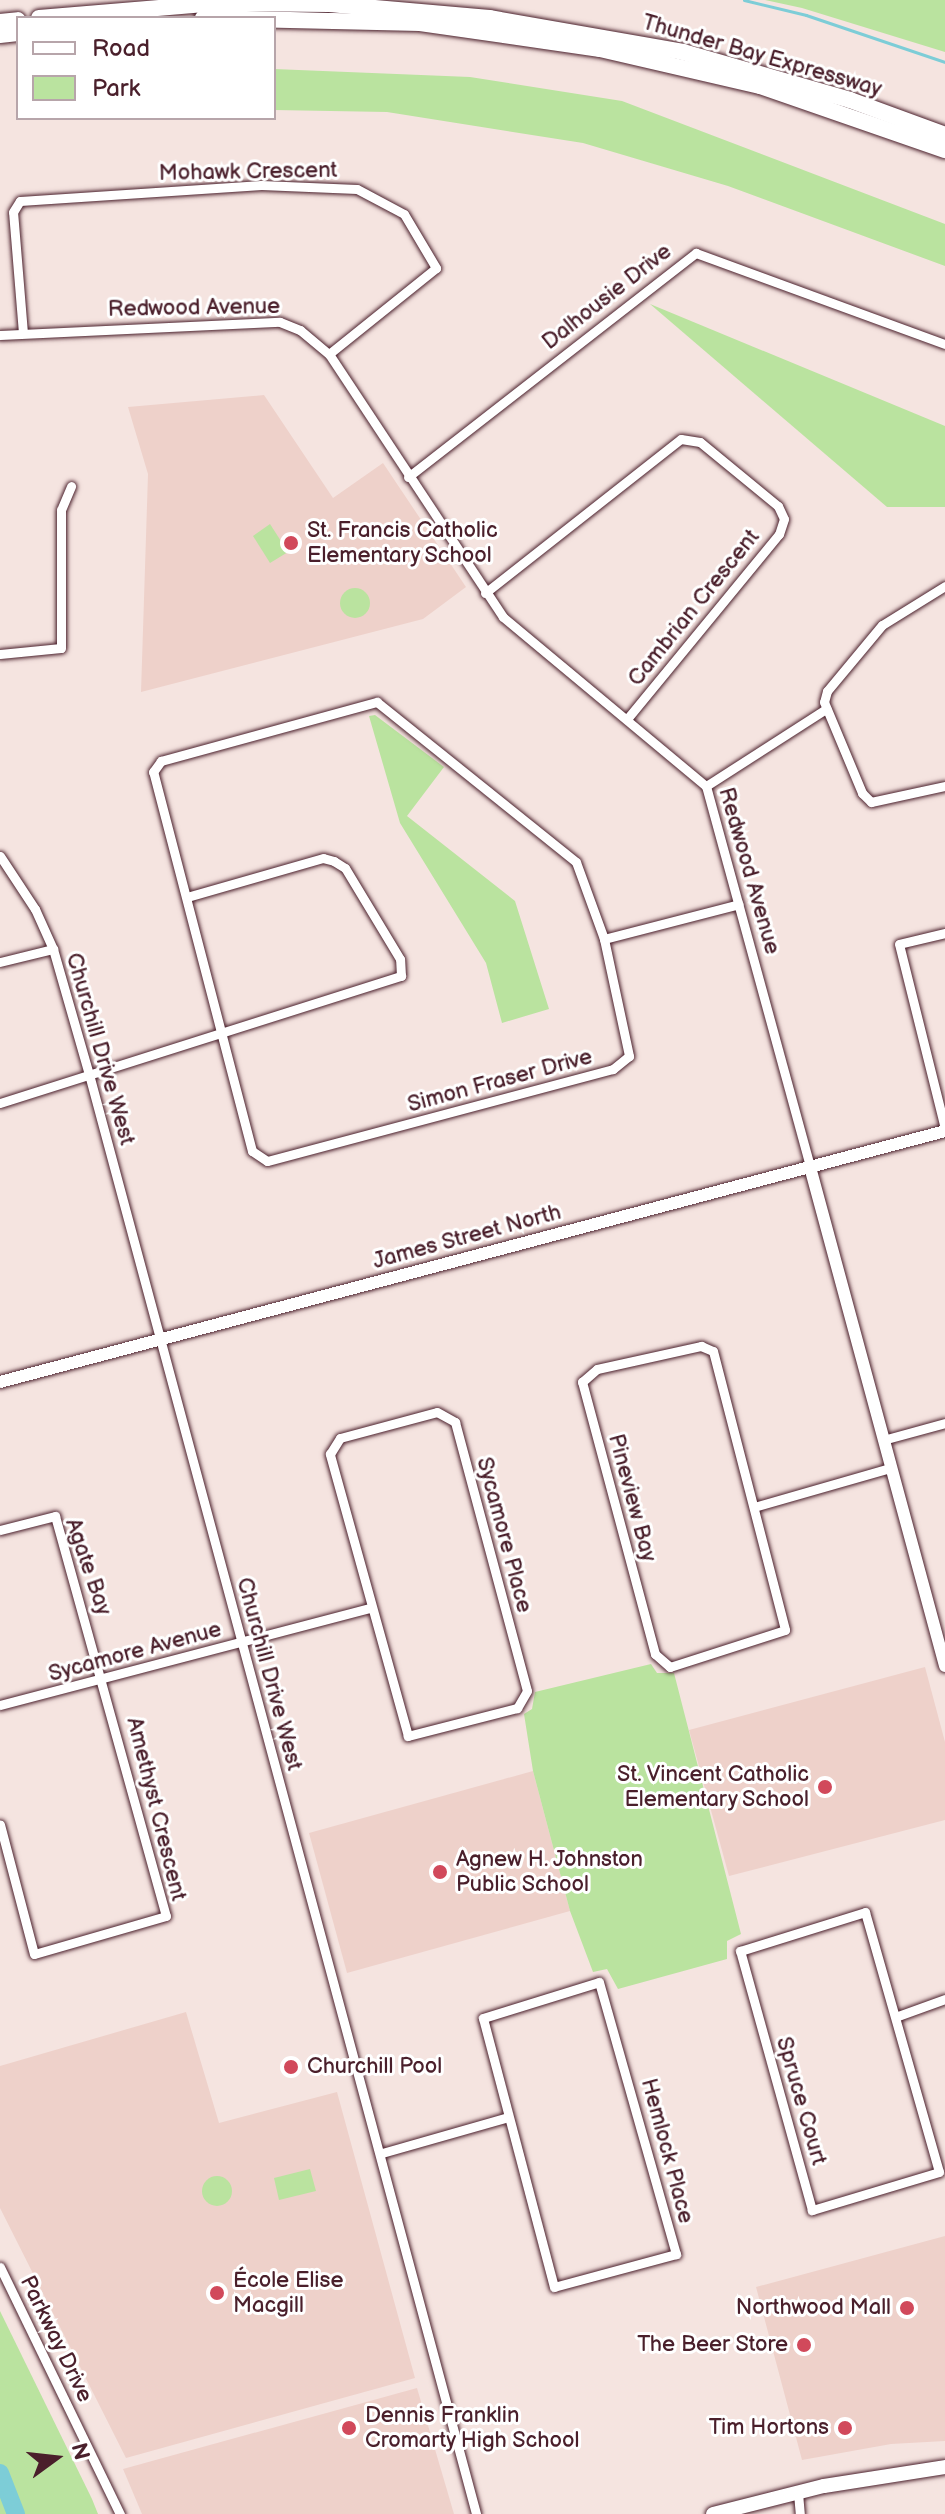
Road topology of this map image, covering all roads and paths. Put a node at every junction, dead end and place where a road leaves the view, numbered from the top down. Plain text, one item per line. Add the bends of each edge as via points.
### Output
1 (64, 16) edge
2 (276, 20) edge
3 (945, 135) edge
4 (945, 150) edge
5 (23, 333) junction
6 (0, 335) edge
7 (945, 344) edge
8 (329, 354) junction
9 (408, 477) junction
10 (71, 486) dead end
11 (945, 586) edge
12 (485, 593) junction
13 (0, 654) edge
14 (826, 709) junction
15 (627, 719) junction
16 (706, 786) junction
17 (945, 786) edge
18 (0, 856) edge
19 (187, 897) junction
20 (739, 904) junction
21 (945, 933) edge
22 (604, 939) junction
23 (53, 949) junction
24 (0, 962) edge
25 (220, 1030) junction
26 (90, 1078) junction
27 (0, 1103) edge
28 (945, 1129) edge
29 (810, 1167) junction
30 (160, 1339) junction
31 (0, 1382) edge
32 (945, 1423) edge
33 (883, 1440) junction
34 (890, 1468) junction
35 (754, 1507) junction
36 (0, 1530) edge
37 (371, 1608) junction
38 (242, 1642) junction
39 (945, 1666) edge
40 (105, 1680) junction
41 (0, 1705) edge
42 (0, 1824) edge
43 (945, 1999) edge
44 (898, 2016) junction
45 (508, 2117) junction
46 (382, 2153) junction
47 (0, 2267) edge
48 (945, 2467) edge
49 (798, 2493) junction
50 (120, 2514) edge
51 (476, 2514) edge
52 (713, 2514) edge
53 (800, 2514) edge

1 - 3 highway, Thunder Bay Expressway via 230,3 329,4 489,18 683,52 850,100
2 - 4 highway, Thunder Bay Expressway via 420,23 600,49 760,86
5 - 6 street, Redwood Avenue
5 - 8 street, Redwood Avenue via 280,322 300,330
5 - 8 street, Mohawk Crescent via 13,212 20,201 261,185 357,189 404,214 436,268
7 - 9 street, Dalhousie Drive via 708,253 696,253
8 - 9 street, Redwood Avenue
9 - 12 street, Redwood Avenue
10 - 13 street via 61,510 61,648
11 - 14 street via 882,625 827,691
12 - 15 street, Redwood Avenue via 503,617
12 - 15 street, Cambrian Crescent via 681,439 700,442 778,506 784,519 779,534
14 - 16 street
14 - 17 street via 862,793 871,802
15 - 16 street, Redwood Avenue
16 - 20 street, Redwood Avenue
18 - 23 street, Churchill Drive West via 35,909
19 - 22 street, Simon Fraser Drive via 154,786 157,764 377,702 576,862
19 - 25 street, Simon Fraser Drive
19 - 25 street via 320,859 334,861 345,868 403,968 392,983
20 - 22 street
20 - 29 street, Redwood Avenue
21 - 28 street via 899,944
22 - 25 street, Simon Fraser Drive via 630,1045 622,1065 273,1160 252,1151
23 - 24 street
23 - 26 street, Churchill Drive West
25 - 26 street
26 - 27 street
26 - 30 street, Churchill Drive West
28 - 29 street, James Street North
29 - 30 street, James Street North
29 - 33 street, Redwood Avenue
30 - 31 street, James Street North
30 - 38 street, Churchill Drive West
32 - 33 street
33 - 34 street, Redwood Avenue
34 - 35 street
34 - 39 street, Redwood Avenue
35 - 35 street, Pineview Bay via 708,1347 597,1369 585,1376 583,1387 655,1654 664,1666 785,1630
36 - 40 street, Agate Bay via 55,1516
37 - 37 street, Sycamore Place via 408,1736 517,1708 525,1701 527,1691 455,1422 447,1415 437,1412 332,1444 330,1454
37 - 38 street, Sycamore Avenue
38 - 40 street, Sycamore Avenue
38 - 46 street, Churchill Drive West
40 - 41 street, Sycamore Avenue
40 - 42 street, Amethyst Crescent via 166,1916 34,1954
43 - 44 street
44 - 44 street, Spruce Court via 865,1912 740,1951 812,2210 939,2172
45 - 45 street, Hemlock Place via 554,2287 676,2254 599,1982 483,2018
45 - 46 street
46 - 51 street, Churchill Drive West
47 - 50 street, Parkway Drive
48 - 49 main road
49 - 52 main road
49 - 53 street

